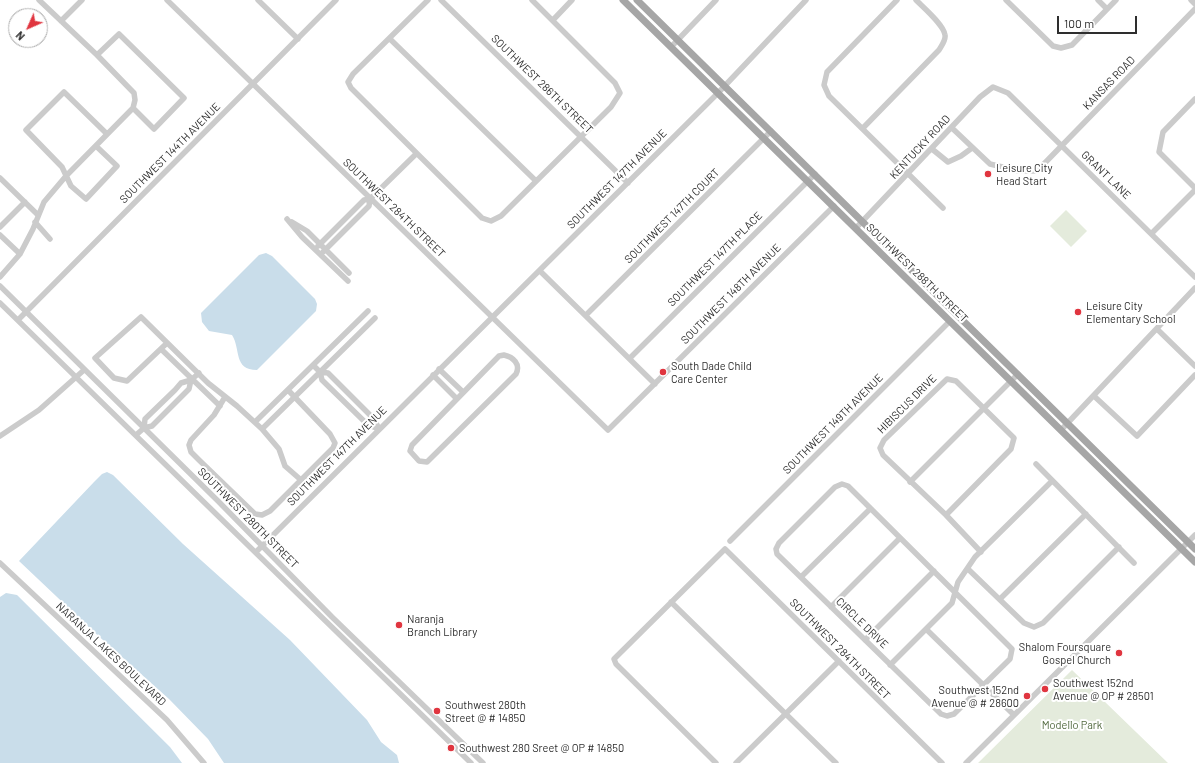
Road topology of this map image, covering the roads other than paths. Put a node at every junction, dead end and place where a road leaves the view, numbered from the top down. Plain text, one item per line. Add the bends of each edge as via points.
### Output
1 (39, 0) edge
2 (82, 0) edge
3 (167, 0) edge
4 (258, 0) edge
5 (336, 0) edge
6 (428, 0) edge
7 (442, 0) edge
8 (532, 0) edge
9 (572, 0) edge
10 (623, 0) edge
11 (637, 0) edge
12 (716, 0) edge
13 (806, 0) edge
14 (897, 0) edge
15 (916, 0) edge
16 (1006, 0) edge
17 (1098, 0) edge
18 (1116, 0) edge
19 (1191, 0) edge
20 (1195, 4) edge
21 (1107, 9) junction
22 (1195, 9) edge
23 (553, 20) junction
24 (61, 21) junction
25 (390, 38) junction
26 (298, 39) junction
27 (678, 40) junction
28 (671, 47) junction
29 (97, 55) junction
30 (253, 84) junction
31 (725, 86) junction
32 (1002, 90) joint
33 (718, 93) junction
34 (1195, 100) edge
35 (133, 108) junction
36 (863, 128) junction
37 (952, 128) junction
38 (771, 131) junction
39 (108, 134) junction
40 (581, 136) junction
41 (764, 138) junction
42 (1062, 145) junction
43 (96, 146) junction
44 (972, 148) junction
45 (932, 149) junction
46 (416, 154) junction
47 (815, 174) junction
48 (908, 174) junction
49 (66, 176) junction
50 (0, 178) edge
51 (536, 181) junction
52 (807, 181) junction
53 (628, 183) junction
54 (1195, 189) edge
55 (370, 199) junction
56 (25, 202) junction
57 (834, 206) junction
58 (943, 208) dead end
59 (38, 215) junction
60 (863, 221) junction
61 (35, 222) junction
62 (0, 227) edge
63 (856, 228) junction
64 (1152, 233) junction
65 (0, 234) edge
66 (50, 239) dead end
67 (320, 244) junction
68 (315, 249) junction
69 (326, 249) junction
70 (20, 254) junction
71 (320, 255) junction
72 (540, 270) junction
73 (349, 273) dead end
74 (0, 277) edge
75 (1195, 277) edge
76 (348, 281) dead end
77 (0, 286) edge
78 (1195, 288) edge
79 (0, 303) edge
80 (368, 311) dead end
81 (26, 312) junction
82 (586, 315) junction
83 (493, 317) junction
84 (375, 318) dead end
85 (18, 320) junction
86 (950, 321) junction
87 (1157, 329) junction
88 (167, 343) junction
89 (161, 349) junction
90 (630, 358) junction
91 (313, 365) junction
92 (1195, 366) edge
93 (439, 369) junction
94 (84, 370) junction
95 (320, 372) junction
96 (199, 373) junction
97 (1018, 374) junction
98 (433, 375) junction
99 (1195, 375) edge
100 (76, 377) junction
101 (192, 380) junction
102 (1011, 380) junction
103 (656, 384) junction
104 (288, 390) junction
105 (463, 392) junction
106 (1094, 396) junction
107 (225, 397) junction
108 (295, 397) junction
109 (457, 399) junction
110 (220, 406) junction
111 (984, 408) junction
112 (255, 422) junction
113 (1068, 423) junction
114 (144, 428) junction
115 (262, 429) junction
116 (379, 429) junction
117 (608, 430) joint
118 (1061, 430) junction
119 (136, 435) junction
120 (0, 436) edge
121 (1036, 464) dead end
122 (301, 480) junction
123 (1052, 481) junction
124 (910, 482) junction
125 (226, 508) junction
126 (870, 509) junction
127 (1086, 514) junction
128 (946, 515) junction
129 (219, 516) junction
130 (1195, 535) edge
131 (900, 538) junction
132 (730, 541) dead end
133 (1188, 542) junction
134 (262, 546) junction
135 (1119, 547) junction
136 (1182, 549) junction
137 (1195, 549) edge
138 (256, 552) junction
139 (981, 552) junction
140 (1195, 562) edge
141 (0, 563) edge
142 (1134, 563) dead end
143 (968, 568) junction
144 (934, 571) junction
145 (801, 577) junction
146 (955, 592) junction
147 (1000, 599) junction
148 (671, 602) junction
149 (831, 607) junction
150 (926, 629) junction
151 (865, 640) junction
152 (839, 661) junction
153 (890, 665) junction
154 (983, 686) junction
155 (418, 700) junction
156 (412, 706) junction
157 (786, 713) junction
158 (1014, 715) junction
159 (454, 734) junction
160 (448, 741) junction
161 (204, 763) edge
162 (471, 763) edge
163 (483, 763) edge
164 (716, 763) edge
165 (736, 763) edge
166 (836, 763) edge
167 (942, 763) edge
168 (966, 763) edge

1 - 24 street
2 - 24 street
3 - 30 street, SOUTHWEST 284TH STREET
4 - 26 street
5 - 26 street, SOUTHWEST 144TH AVENUE
6 - 25 street
7 - 40 street, SOUTHWEST 286TH STREET
8 - 23 street
9 - 23 street
10 - 28 main road, SOUTHWEST 288TH STREET
11 - 27 main road, SOUTHWEST 288TH STREET
12 - 27 street
13 - 31 street, SOUTHWEST 147TH AVENUE
14 - 36 street via 827,72 824,85 829,96
15 - 36 street via 942,26 944,41 939,50
16 - 21 street via 1053,46 1061,48 1072,44
17 - 21 street
18 - 21 street
19 - 20 street
22 - 42 street, KANSAS ROAD
23 - 40 street via 615,83 620,93 611,107
24 - 29 street
25 - 46 street via 348,82
25 - 51 street
26 - 30 street, SOUTHWEST 144TH AVENUE
27 - 28 street
27 - 31 main road, SOUTHWEST 288TH STREET
28 - 33 main road, SOUTHWEST 288TH STREET
29 - 35 street via 134,93
29 - 35 street via 119,34 184,98 154,128
30 - 55 street, SOUTHWEST 284TH STREET
30 - 81 street, SOUTHWEST 144TH AVENUE
31 - 33 street, SOUTHWEST 147TH AVENUE
31 - 38 main road, SOUTHWEST 288TH STREET
32 - 37 street, KENTUCKY ROAD via 993,87 980,96
32 - 42 street, GRANT LANE
33 - 41 main road, SOUTHWEST 288TH STREET
33 - 53 street, SOUTHWEST 147TH AVENUE
34 - 54 street via 1164,132 1159,152
35 - 39 street
36 - 48 street
37 - 44 street
37 - 45 street, KENTUCKY ROAD
38 - 41 street, SOUTHWEST 147TH COURT
38 - 47 main road, SOUTHWEST 288TH STREET
39 - 43 street
39 - 49 street via 64,92 26,130 62,167
40 - 51 street
40 - 53 street, SOUTHWEST 286TH STREET
41 - 52 main road, SOUTHWEST 288TH STREET
41 - 82 street, SOUTHWEST 147TH COURT
42 - 44 street, KANSAS ROAD via 1037,171 1019,171 990,164
42 - 64 street, GRANT LANE
43 - 49 street
43 - 49 street via 117,166 86,199 71,186
44 - 45 street via 948,162
45 - 48 street, KENTUCKY ROAD
46 - 51 street via 482,218 491,221 501,216
46 - 55 street
47 - 52 street, SOUTHWEST 147TH PLACE
47 - 60 main road, SOUTHWEST 288TH STREET
48 - 58 street
48 - 60 street, KENTUCKY ROAD
49 - 59 street via 44,202
50 - 56 street
52 - 57 main road, SOUTHWEST 288TH STREET
52 - 90 street, SOUTHWEST 147TH PLACE
53 - 72 street, SOUTHWEST 147TH AVENUE
54 - 64 street
55 - 67 street via 364,200
55 - 69 street via 369,206
55 - 83 street, SOUTHWEST 284TH STREET
56 - 59 street
56 - 62 street
57 - 63 main road, SOUTHWEST 288TH STREET
57 - 103 street, SOUTHWEST 148TH AVENUE
59 - 61 street
60 - 63 street, KENTUCKY ROAD
60 - 97 main road, SOUTHWEST 288TH STREET
61 - 66 street
61 - 70 street
63 - 86 main road, SOUTHWEST 288TH STREET
64 - 75 street, GRANT LANE
65 - 70 street
67 - 68 street
67 - 68 street via 307,231 287,219
67 - 69 street
68 - 71 street
69 - 71 street
69 - 73 street
70 - 74 street
71 - 76 street
72 - 82 street
72 - 83 street, SOUTHWEST 147TH AVENUE
77 - 81 street, SOUTHWEST 280TH STREET
78 - 87 street
79 - 85 street, SOUTHWEST 280TH STREET
80 - 91 street
81 - 85 street, SOUTHWEST 144TH AVENUE
81 - 94 street, SOUTHWEST 280TH STREET
82 - 90 street
83 - 93 street, SOUTHWEST 147TH AVENUE
83 - 117 street, SOUTHWEST 284TH STREET
84 - 95 street
85 - 100 street, SOUTHWEST 280TH STREET
86 - 102 main road, SOUTHWEST 288TH STREET
86 - 132 street, SOUTHWEST 149TH AVENUE
87 - 92 street
87 - 106 street
88 - 89 street
88 - 89 street via 141,317 95,358 114,378 127,381
88 - 96 street
89 - 101 street
90 - 103 street
91 - 95 street
91 - 104 street
93 - 98 street, SOUTHWEST 147TH AVENUE
93 - 105 street
94 - 100 street
94 - 114 street, SOUTHWEST 280TH STREET
95 - 108 street
95 - 116 street via 328,373 374,419
95 - 116 street via 322,380 368,425
96 - 101 street
96 - 107 street
97 - 102 street
97 - 113 main road, SOUTHWEST 288TH STREET
98 - 109 street
98 - 116 street, SOUTHWEST 147TH AVENUE
99 - 106 street via 1137,436
100 - 119 street, SOUTHWEST 280TH STREET
100 - 120 street via 43,407
101 - 110 street
101 - 114 street via 188,389 152,426
101 - 114 street via 181,383 145,419
102 - 111 street
102 - 118 main road, SOUTHWEST 288TH STREET
103 - 117 street, SOUTHWEST 148TH AVENUE
104 - 108 street
104 - 112 street
105 - 109 street
105 - 109 street via 499,356 510,356 517,363 516,374 427,462 419,461 410,451 412,445
106 - 113 street
107 - 110 street
107 - 112 street
108 - 115 street
108 - 122 street via 330,434 335,443
110 - 122 street via 189,446 191,452 255,514 262,515 270,511
111 - 124 street
111 - 124 street, HIBISCUS DRIVE via 956,381 947,379 884,440 880,448 883,454
111 - 128 street, HIBISCUS DRIVE via 1014,438 1012,449
112 - 115 street
113 - 118 street
113 - 133 main road, SOUTHWEST 288TH STREET
114 - 119 street
114 - 125 street, SOUTHWEST 280TH STREET
115 - 122 street via 279,449 285,466
116 - 134 street, SOUTHWEST 147TH AVENUE
118 - 136 main road, SOUTHWEST 288TH STREET
119 - 129 street, SOUTHWEST 280TH STREET
121 - 123 street
123 - 127 street
123 - 139 street
124 - 128 street, HIBISCUS DRIVE
125 - 129 street
125 - 134 street, SOUTHWEST 280TH STREET
126 - 131 street, CIRCLE DRIVE
126 - 145 street
126 - 145 street, CIRCLE DRIVE via 845,485 835,487 777,546 779,556
127 - 135 street
127 - 147 street
128 - 139 street, HIBISCUS DRIVE
129 - 138 street, SOUTHWEST 280TH STREET
130 - 133 street
131 - 144 street, CIRCLE DRIVE
131 - 149 street
133 - 136 street
133 - 137 main road, SOUTHWEST 288TH STREET
134 - 138 street, SOUTHWEST 147TH AVENUE
134 - 155 street, SOUTHWEST 280TH STREET
135 - 142 street
135 - 147 street via 1039,626 1024,623
136 - 140 main road, SOUTHWEST 288TH STREET
136 - 158 street
138 - 156 street, SOUTHWEST 280TH STREET
139 - 143 street
141 - 161 street, NARANJA LAKES BOULEVARD via 167,720
143 - 146 street via 958,582
143 - 147 street
144 - 146 street, CIRCLE DRIVE
144 - 151 street
145 - 149 street, CIRCLE DRIVE
146 - 150 street via 952,603
146 - 154 street, CIRCLE DRIVE via 1012,649 1010,659
148 - 152 street, SOUTHWEST 284TH STREET via 725,549
148 - 157 street
148 - 164 street via 614,659 646,695
149 - 151 street, CIRCLE DRIVE
150 - 153 street
150 - 154 street
151 - 153 street, CIRCLE DRIVE
152 - 157 street
152 - 167 street, SOUTHWEST 284TH STREET
153 - 154 street, CIRCLE DRIVE via 944,716 954,714
154 - 158 street
155 - 156 street
155 - 159 street, SOUTHWEST 280TH STREET
156 - 160 street, SOUTHWEST 280TH STREET
157 - 165 street
157 - 166 street
158 - 168 street
159 - 160 street
159 - 163 street, SOUTHWEST 280TH STREET
160 - 162 street, SOUTHWEST 280TH STREET

